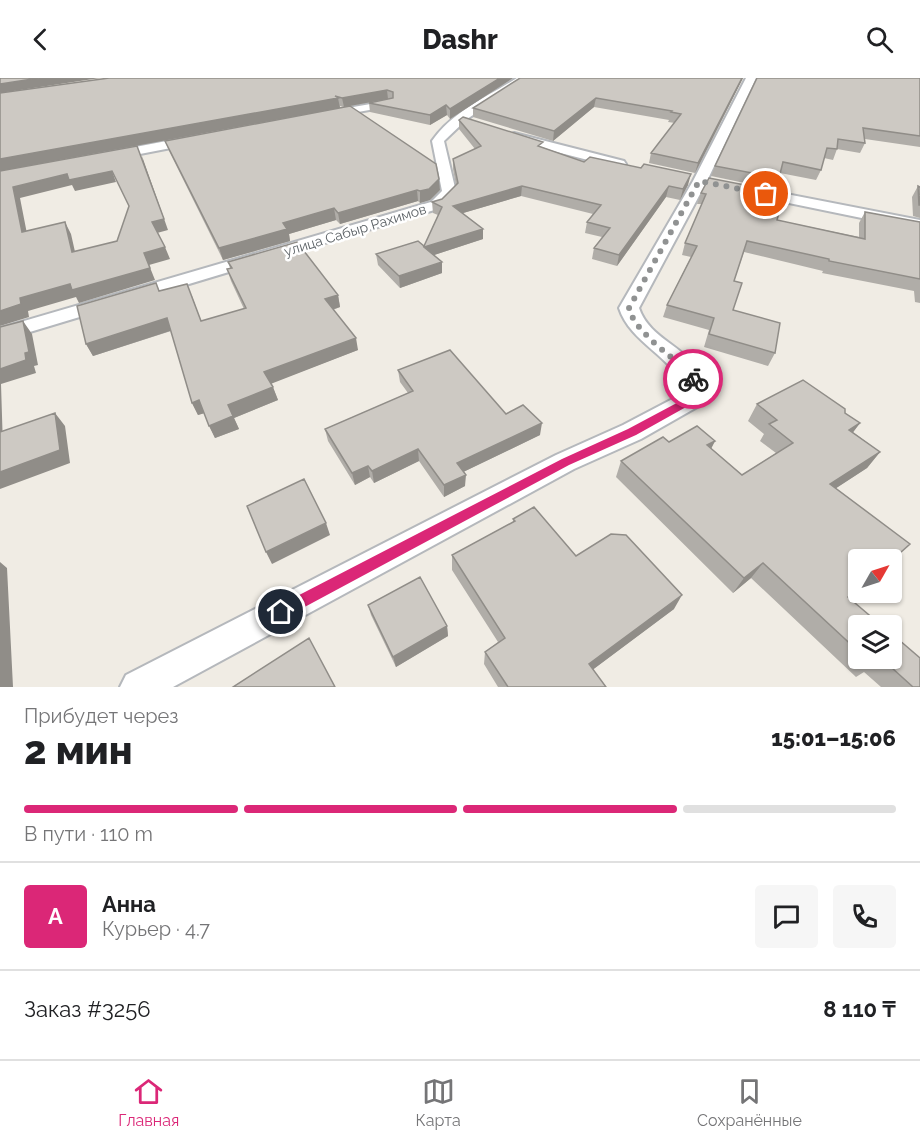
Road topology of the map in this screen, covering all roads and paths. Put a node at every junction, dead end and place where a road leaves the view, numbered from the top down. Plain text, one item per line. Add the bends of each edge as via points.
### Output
1 (524, 78) edge
2 (751, 78) edge
3 (388, 104) edge
4 (312, 117) edge
5 (460, 119) junction
6 (477, 126) edge
7 (499, 132) edge
8 (209, 137) edge
9 (93, 159) edge
10 (636, 168) edge
11 (734, 188) edge
12 (920, 225) edge
13 (0, 334) edge
14 (138, 687) edge

1 - 5 street, улица Сабыр Рахимов
2 - 14 street via 700,181 629,308 638,326 689,372 696,390 692,400
3 - 4 street
5 - 6 street
5 - 13 street, улица Сабыр Рахимов via 438,141 449,192 436,205
7 - 10 street
8 - 9 street
11 - 12 street

